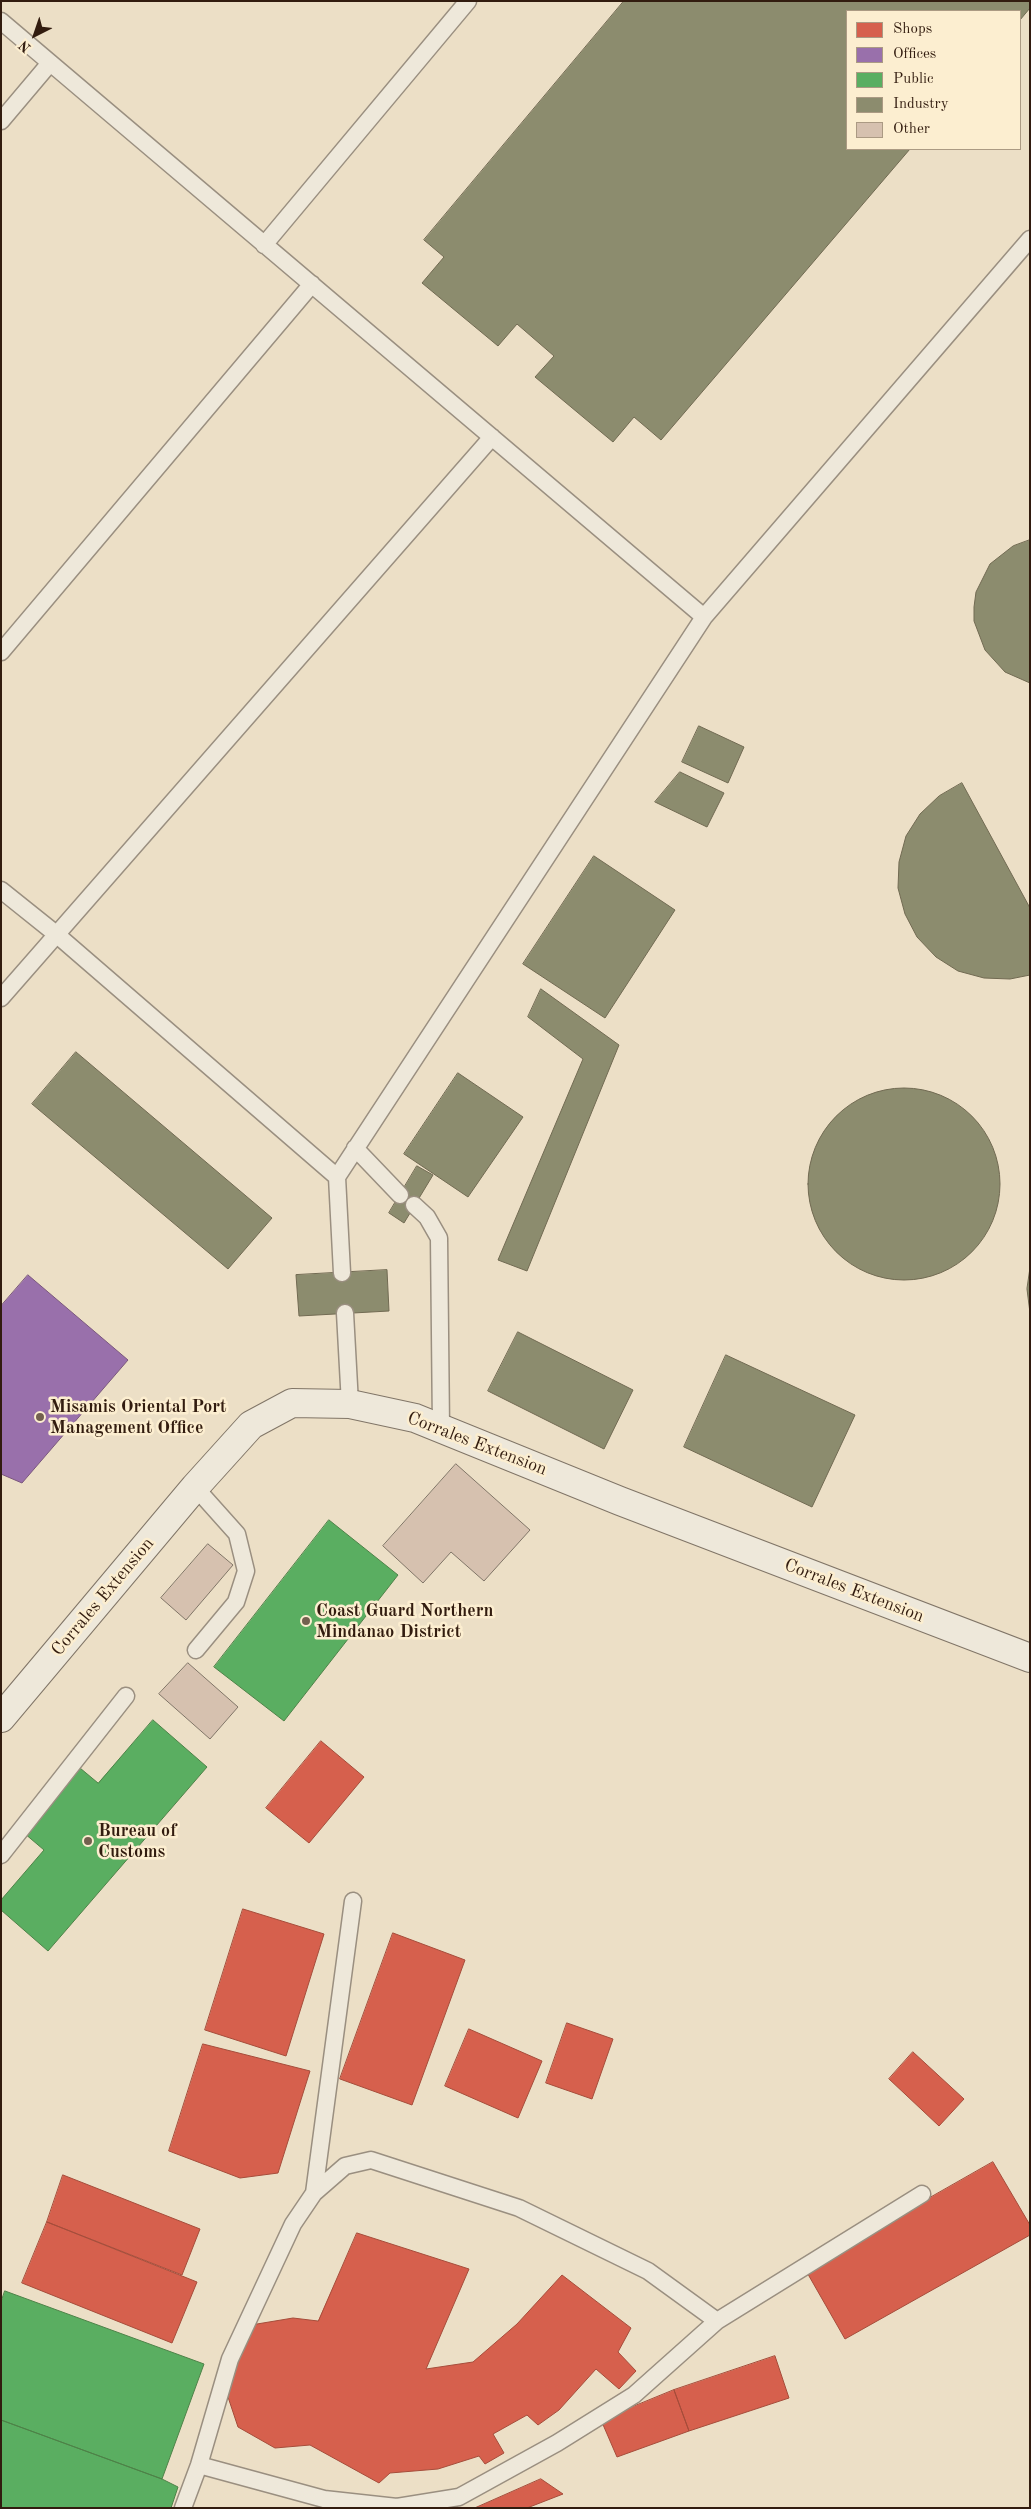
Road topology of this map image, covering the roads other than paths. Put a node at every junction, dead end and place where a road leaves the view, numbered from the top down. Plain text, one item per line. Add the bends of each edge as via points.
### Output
1 (468, 1) edge
2 (1, 21) edge
3 (50, 63) junction
4 (1, 121) edge
5 (1030, 239) edge
6 (264, 245) junction
7 (312, 284) junction
8 (492, 437) junction
9 (704, 617) junction
10 (1, 652) edge
11 (1, 890) edge
12 (56, 934) junction
13 (1, 998) edge
14 (355, 1148) junction
15 (337, 1176) junction
16 (400, 1195) dead end
17 (414, 1206) dead end
18 (342, 1273) dead end
19 (345, 1313) dead end
20 (350, 1404) junction
21 (441, 1428) junction
22 (195, 1487) junction
23 (196, 1650) dead end
24 (1030, 1658) edge
25 (126, 1696) dead end
26 (1, 1718) edge
27 (1, 1855) edge
28 (353, 1901) dead end
29 (314, 2193) junction
30 (922, 2194) dead end
31 (717, 2321) junction
32 (198, 2465) junction
33 (183, 2508) edge

1 - 6 lane
2 - 3 lane
3 - 4 lane
3 - 6 lane
5 - 9 lane
6 - 7 lane
7 - 8 lane
7 - 10 lane
8 - 9 lane
8 - 12 lane
9 - 14 lane
11 - 12 lane
12 - 13 lane
12 - 15 lane
14 - 15 lane
14 - 16 lane
15 - 18 lane
17 - 21 lane via 428,1217 439,1238
19 - 20 lane
20 - 21 main road, Corrales Extension via 416,1418
20 - 22 main road, Corrales Extension via 292,1403 251,1424
21 - 24 main road, Corrales Extension via 620,1501
22 - 23 lane via 237,1534 246,1571 236,1602
22 - 26 main road, Corrales Extension
25 - 27 lane
28 - 29 lane
29 - 31 lane via 344,2166 371,2160 390,2166 519,2208 648,2272
29 - 32 lane via 293,2224 230,2359
30 - 31 lane
31 - 32 lane via 634,2395 557,2443 459,2497 396,2507 324,2499
32 - 33 lane

